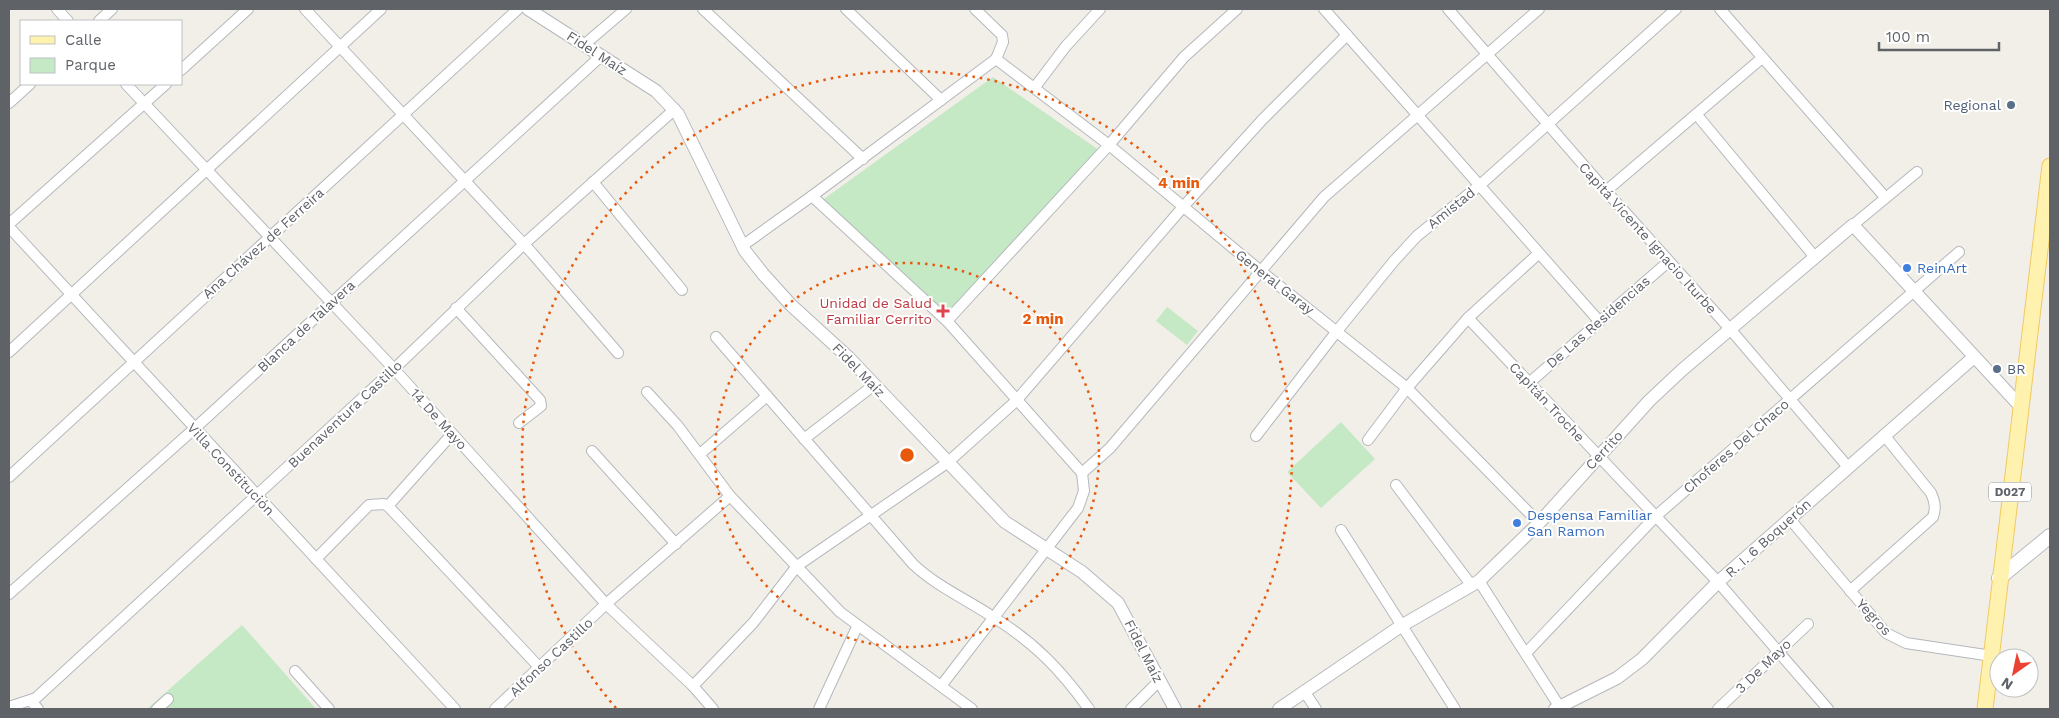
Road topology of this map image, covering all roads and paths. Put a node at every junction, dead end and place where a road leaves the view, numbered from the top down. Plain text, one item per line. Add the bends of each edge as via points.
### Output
1 (57, 9) edge
2 (112, 9) edge
3 (248, 9) edge
4 (305, 9) edge
5 (381, 9) edge
6 (518, 9) edge
7 (528, 9) edge
8 (626, 9) edge
9 (702, 9) edge
10 (846, 9) edge
11 (975, 9) edge
12 (1100, 9) edge
13 (1237, 9) edge
14 (1324, 9) edge
15 (1448, 9) edge
16 (1539, 9) edge
17 (1676, 9) edge
18 (1720, 9) edge
19 (67, 20) edge
20 (100, 20) edge
21 (1347, 35) junction
22 (585, 44) junction
23 (340, 47) junction
24 (1487, 54) junction
25 (601, 56) junction
26 (1762, 58) junction
27 (996, 60) junction
28 (182, 69) edge
29 (29, 85) edge
30 (127, 85) edge
31 (165, 85) edge
32 (1035, 87) junction
33 (11, 97) edge
34 (941, 100) junction
35 (145, 104) junction
36 (675, 109) junction
37 (1418, 113) junction
38 (1696, 115) junction
39 (404, 116) junction
40 (1546, 123) junction
41 (1109, 145) junction
42 (863, 158) junction
43 (2050, 166) edge
44 (207, 169) junction
45 (1917, 172) dead end
46 (464, 180) junction
47 (593, 182) junction
48 (1480, 185) junction
49 (1606, 191) junction
50 (812, 196) junction
51 (1885, 197) junction
52 (1183, 207) junction
53 (1853, 225) junction
54 (9, 226) edge
55 (270, 236) junction
56 (524, 244) junction
57 (742, 246) junction
58 (1959, 252) dead end
59 (1538, 254) junction
60 (1814, 256) junction
61 (1668, 262) junction
62 (1262, 272) junction
63 (682, 290) dead end
64 (1914, 290) junction
65 (72, 294) junction
66 (332, 302) junction
67 (456, 308) junction
68 (1468, 318) junction
69 (946, 321) junction
70 (1599, 321) junction
71 (1730, 329) junction
72 (1336, 330) junction
73 (716, 337) dead end
74 (9, 352) edge
75 (618, 353) dead end
76 (1974, 356) junction
77 (133, 362) junction
78 (394, 369) junction
79 (1529, 383) junction
80 (874, 385) junction
81 (1407, 388) junction
82 (647, 392) dead end
83 (767, 396) junction
84 (1790, 399) junction
85 (1016, 401) junction
86 (2021, 407) junction
87 (518, 423) dead end
88 (194, 429) junction
89 (452, 434) junction
90 (1884, 435) junction
91 (1256, 436) dead end
92 (804, 439) junction
93 (1368, 440) dead end
94 (592, 451) dead end
95 (700, 454) junction
96 (1598, 456) junction
97 (947, 463) junction
98 (1848, 467) junction
99 (1082, 473) junction
100 (9, 477) edge
101 (1396, 486) dead end
102 (256, 496) junction
103 (730, 496) junction
104 (388, 506) junction
105 (872, 516) junction
106 (1656, 516) junction
107 (1789, 518) junction
108 (1538, 523) junction
109 (1341, 530) dead end
110 (2050, 536) edge
111 (676, 544) junction
112 (1046, 547) junction
113 (316, 559) junction
114 (797, 566) junction
115 (1999, 578) junction
116 (1718, 582) junction
117 (1476, 584) junction
118 (1850, 591) junction
119 (9, 594) edge
120 (606, 604) junction
121 (994, 617) junction
122 (1808, 624) dead end
123 (1401, 626) junction
124 (857, 627) junction
125 (1993, 648) edge
126 (1779, 650) junction
127 (1526, 653) junction
128 (1989, 656) edge
129 (540, 668) junction
130 (295, 671) dead end
131 (1989, 679) edge
132 (1159, 681) junction
133 (693, 686) junction
134 (942, 686) junction
135 (1304, 690) junction
136 (168, 699) dead end
137 (34, 705) edge
138 (9, 707) edge
139 (1558, 708) edge
140 (157, 709) edge
141 (329, 709) edge
142 (455, 709) edge
143 (495, 709) edge
144 (713, 709) edge
145 (819, 709) edge
146 (972, 709) edge
147 (1089, 709) edge
148 (1131, 709) edge
149 (1175, 709) edge
150 (1280, 709) edge
151 (1316, 709) edge
152 (1455, 709) edge
153 (1720, 709) edge
154 (1828, 709) edge
155 (1985, 709) edge

1 - 19 street
2 - 20 street
3 - 28 street
4 - 23 street
5 - 23 street
6 - 39 street, Ana Chávez de Ferreira
7 - 22 street, Fidel Maíz
8 - 22 street
9 - 42 street
10 - 34 street
11 - 27 street via 1002,35 1003,42
12 - 32 street
13 - 41 street via 1184,57
14 - 21 street
15 - 24 street, Capitá Vicente Ignacio Iturbe
16 - 24 street
17 - 40 street, Amistad
18 - 26 street
21 - 37 street
21 - 52 street via 1262,120
22 - 25 street, Fidel Maíz
23 - 39 street
23 - 44 street
24 - 37 street
24 - 40 street, Capitá Vicente Ignacio Iturbe
25 - 36 street, Fidel Maíz via 656,91
25 - 46 street, Blanca de Talavera
26 - 38 street
26 - 51 street
27 - 32 street, General Garay
27 - 34 street
29 - 33 street
30 - 35 street, 14 De Mayo
31 - 35 street
32 - 41 street, General Garay
34 - 42 street
35 - 44 street, 14 De Mayo
35 - 54 street
36 - 47 street, Buenaventura Castillo
36 - 57 street, Fidel Maíz
37 - 48 street
37 - 62 street via 1324,197
38 - 49 street
38 - 60 street
39 - 46 street
39 - 55 street, Ana Chávez de Ferreira
40 - 48 street, Amistad
40 - 49 street, Capitá Vicente Ignacio Iturbe
41 - 52 street, General Garay
41 - 69 street
42 - 50 street
43 - 86 main road, D027
44 - 55 street, 14 De Mayo
44 - 65 street
45 - 51 street, Cerrito
46 - 56 street
46 - 66 street, Blanca de Talavera
47 - 56 street, Buenaventura Castillo
47 - 63 street
48 - 59 street
48 - 72 street, Amistad via 1417,236
49 - 61 street, Capitá Vicente Ignacio Iturbe
50 - 57 street
50 - 69 street
51 - 53 street, Cerrito
52 - 62 street, General Garay
52 - 85 street
53 - 60 street, Cerrito
53 - 64 street
54 - 65 street, Villa Constitución
55 - 66 street, 14 De Mayo
55 - 77 street, Ana Chávez de Ferreira
56 - 67 street, Buenaventura Castillo
56 - 75 street
57 - 80 street, Fidel Maíz via 774,287
58 - 64 street, Choferes Del Chaco
59 - 68 street
59 - 70 street
60 - 71 street, Cerrito
61 - 70 street, De Las Residencias
61 - 71 street, Capitá Vicente Ignacio Iturbe
62 - 72 street, General Garay
62 - 99 street via 1110,448
64 - 76 street
64 - 84 street, Choferes Del Chaco
65 - 74 street
65 - 77 street, Villa Constitución
66 - 78 street, 14 De Mayo
66 - 88 street, Blanca de Talavera
67 - 78 street, Buenaventura Castillo
67 - 87 street via 540,400 541,406
68 - 79 street, Capitán Troche
68 - 81 street
69 - 85 street
70 - 79 street, De Las Residencias
71 - 84 street, Capitá Vicente Ignacio Iturbe
71 - 96 street, Cerrito via 1649,401
72 - 81 street, General Garay
72 - 91 street, Amistad
73 - 83 street
76 - 86 street
76 - 90 street, R. I. 6 Boquerón
77 - 88 street, Villa Constitución
77 - 100 street, Ana Chávez de Ferreira
78 - 89 street, 14 De Mayo
78 - 102 street, Buenaventura Castillo
79 - 96 street, Capitán Troche
80 - 92 street
80 - 97 street, Fidel Maíz
81 - 93 street
81 - 108 street, General Garay
82 - 95 street
83 - 92 street
83 - 95 street
84 - 98 street, Capitá Vicente Ignacio Iturbe
84 - 106 street, Choferes Del Chaco
85 - 97 street
85 - 99 street
86 - 115 main road, D027
88 - 102 street, Villa Constitución
88 - 119 street, Blanca de Talavera
89 - 104 street
89 - 120 street, 14 De Mayo
90 - 98 street, R. I. 6 Boquerón
90 - 118 street via 1931,492 1935,511 1933,518
92 - 105 street
94 - 111 street
95 - 103 street
96 - 106 street, Capitán Troche
96 - 108 street, Cerrito
97 - 105 street
97 - 112 street, Fidel Maíz via 1005,522
98 - 107 street, R. I. 6 Boquerón
99 - 112 street via 1084,491 1078,508
101 - 117 street
102 - 113 street, Villa Constitución
102 - 137 street, Buenaventura Castillo
103 - 111 street, Alfonso Castillo
103 - 114 street
104 - 113 street via 369,505
104 - 129 street
105 - 114 street
105 - 121 street via 923,574
106 - 116 street, Capitán Troche
106 - 127 street, Choferes Del Chaco
107 - 116 street, R. I. 6 Boquerón
107 - 118 street, Yegros
108 - 117 street, Cerrito
109 - 123 street
110 - 115 main road
111 - 120 street, Alfonso Castillo
112 - 121 street
112 - 132 street, Fidel Maíz via 1118,603
113 - 142 street, Villa Constitución
114 - 124 street
114 - 133 street via 753,623
115 - 125 main road, D027
116 - 126 street, Capitán Troche
116 - 139 street, R. I. 6 Boquerón via 1631,668
117 - 123 street, Cerrito
117 - 127 street
118 - 128 street, Yegros via 1896,640
120 - 129 street, Alfonso Castillo
120 - 133 street, 14 De Mayo
121 - 134 street
121 - 147 street via 1041,651
122 - 126 street, 3 De Mayo
123 - 135 street, Cerrito
123 - 152 street
124 - 134 street
124 - 145 street
126 - 153 street, 3 De Mayo
126 - 154 street, Capitán Troche
127 - 139 street
129 - 143 street, Alfonso Castillo
130 - 141 street
131 - 155 main road, D027
132 - 148 street
132 - 149 street, Fidel Maíz
133 - 144 street, 14 De Mayo
134 - 146 street
135 - 150 street, Cerrito
135 - 151 street
136 - 140 street
137 - 138 street, Buenaventura Castillo

